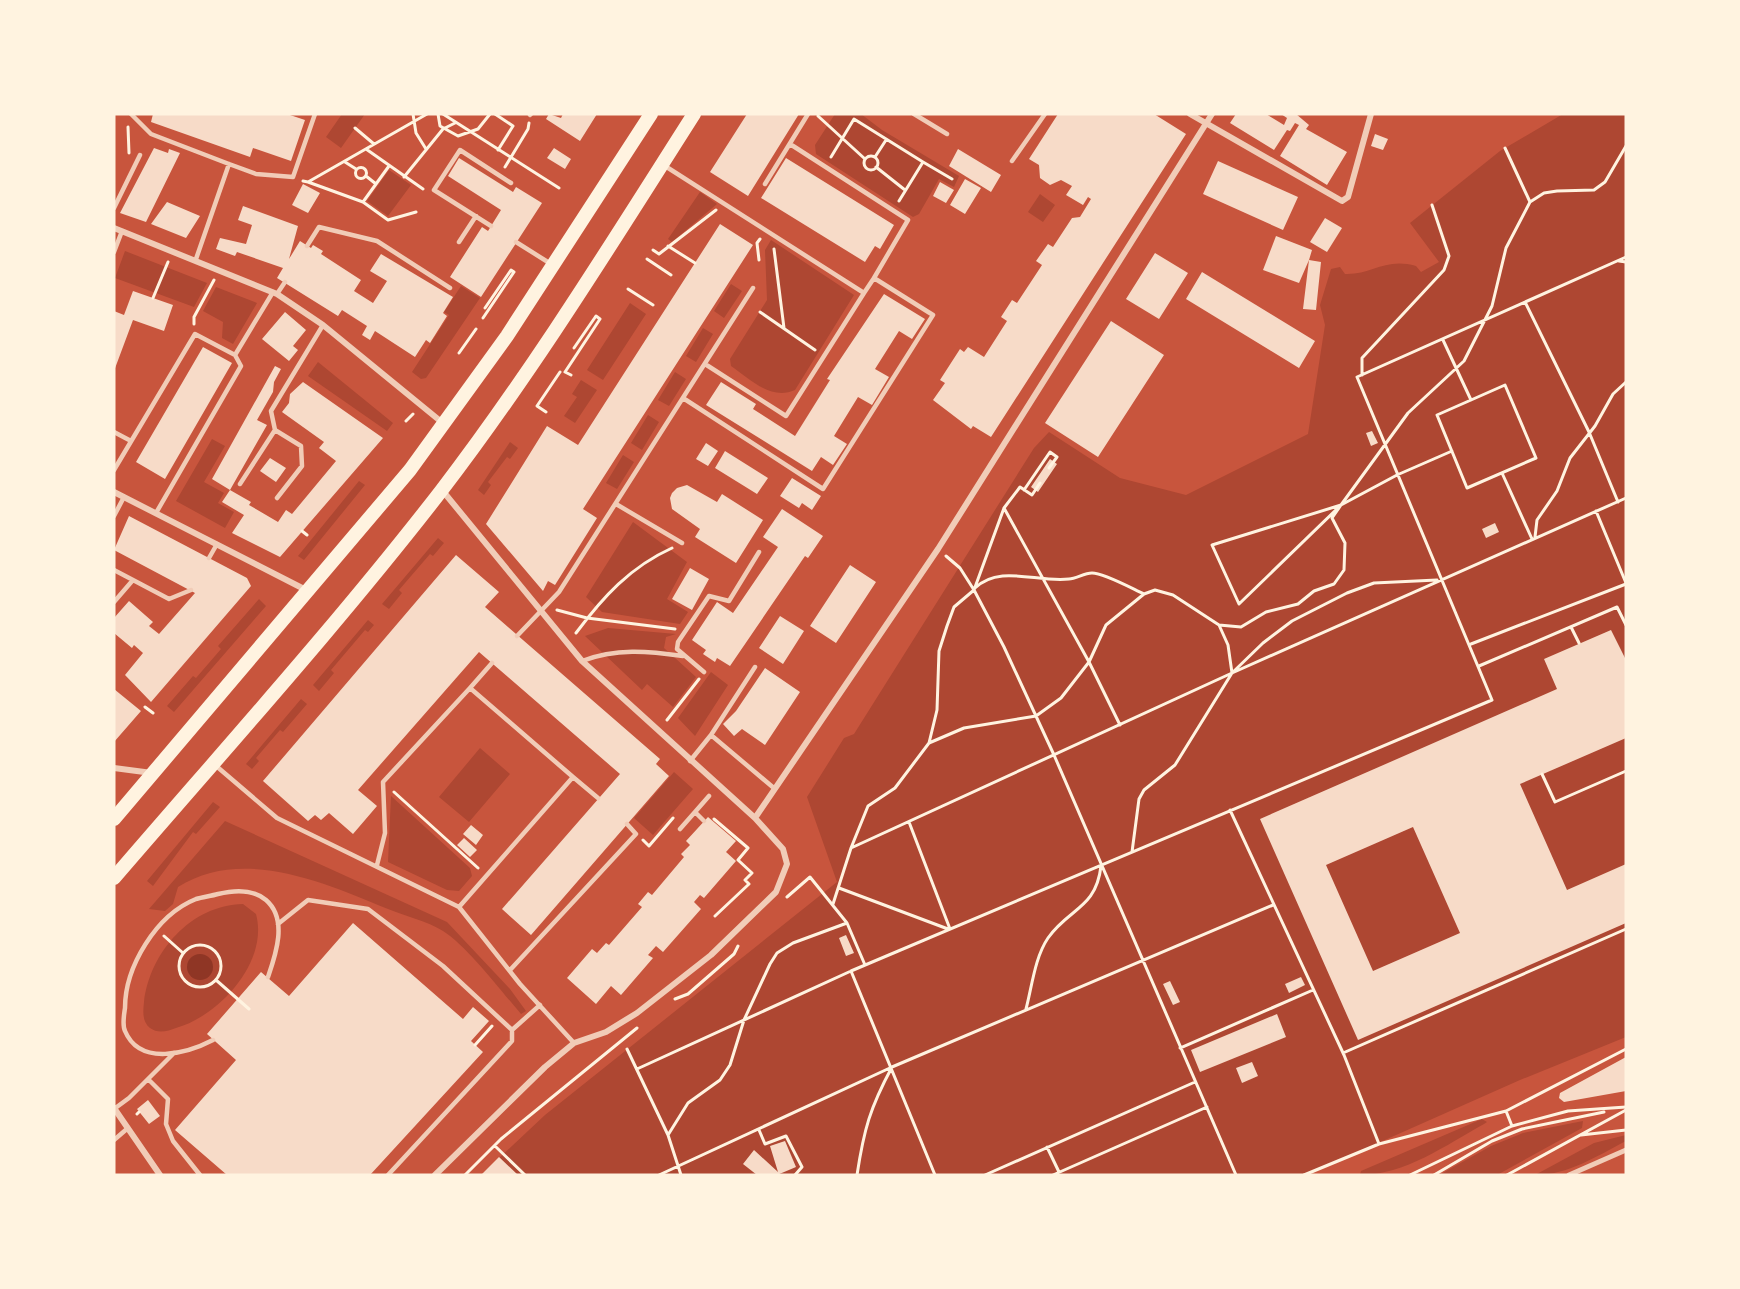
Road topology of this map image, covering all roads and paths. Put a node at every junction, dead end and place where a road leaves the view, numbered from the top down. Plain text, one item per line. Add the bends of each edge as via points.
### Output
1 (131, 114) edge
2 (315, 114) edge
3 (413, 114) edge
4 (427, 114) edge
5 (438, 114) edge
6 (443, 114) edge
7 (493, 114) edge
8 (651, 114) edge
9 (694, 114) edge
10 (808, 114) edge
11 (816, 114) edge
12 (914, 114) edge
13 (1045, 114) edge
14 (1190, 114) edge
15 (1212, 114) edge
16 (1371, 114) edge
17 (530, 115) edge
18 (413, 122) junction
19 (457, 123) junction
20 (128, 124) dead end
21 (1206, 124) junction
22 (355, 128) dead end
23 (443, 129) junction
24 (472, 133) junction
25 (947, 134) dead end
26 (842, 138) junction
27 (886, 140) junction
28 (374, 144) junction
29 (790, 144) junction
30 (1626, 146) edge
31 (1504, 148) dead end
32 (366, 149) junction
33 (426, 149) junction
34 (498, 150) junction
35 (140, 154) dead end
36 (510, 157) junction
37 (875, 158) junction
38 (865, 159) junction
39 (345, 161) junction
40 (1012, 161) dead end
41 (923, 162) junction
42 (229, 164) junction
43 (663, 164) junction
44 (389, 166) junction
45 (825, 167) junction
46 (876, 167) junction
47 (356, 169) junction
48 (499, 175) junction
49 (130, 176) junction
50 (366, 176) junction
51 (293, 177) junction
52 (404, 177) junction
53 (952, 179) dead end
54 (308, 182) junction
55 (511, 183) dead end
56 (376, 184) junction
57 (765, 184) dead end
58 (559, 188) dead end
59 (434, 190) junction
60 (906, 190) junction
61 (363, 202) junction
62 (1530, 202) junction
63 (725, 204) junction
64 (1432, 205) dead end
65 (114, 208) edge
66 (894, 210) junction
67 (416, 212) dead end
68 (476, 216) junction
69 (491, 226) dead end
70 (114, 228) edge
71 (122, 231) junction
72 (459, 242) dead end
73 (516, 242) dead end
74 (757, 243) dead end
75 (308, 246) dead end
76 (668, 246) junction
77 (774, 247) dead end
78 (653, 250) dead end
79 (114, 252) edge
80 (1626, 257) edge
81 (196, 259) junction
82 (647, 259) dead end
83 (759, 260) dead end
84 (1617, 261) junction
85 (168, 262) dead end
86 (1626, 262) edge
87 (695, 263) dead end
88 (553, 266) junction
89 (671, 275) dead end
90 (874, 278) junction
91 (214, 280) dead end
92 (285, 282) dead end
93 (450, 288) dead end
94 (753, 288) dead end
95 (628, 289) dead end
96 (275, 293) junction
97 (864, 293) junction
98 (153, 298) dead end
99 (1525, 302) junction
100 (653, 305) dead end
101 (485, 308) dead end
102 (760, 312) dead end
103 (483, 318) dead end
104 (1485, 320) junction
105 (323, 326) junction
106 (784, 328) junction
107 (476, 329) dead end
108 (195, 334) junction
109 (1443, 339) junction
110 (574, 348) dead end
111 (459, 353) dead end
112 (235, 355) junction
113 (824, 356) junction
114 (705, 364) junction
115 (1457, 369) junction
116 (560, 372) dead end
117 (571, 375) dead end
118 (1362, 375) junction
119 (1626, 382) edge
120 (683, 398) junction
121 (1471, 400) junction
122 (546, 412) dead end
123 (413, 414) dead end
124 (406, 422) dead end
125 (444, 424) junction
126 (275, 429) junction
127 (114, 432) edge
128 (1588, 432) junction
129 (131, 441) junction
130 (1384, 444) junction
131 (1452, 452) junction
132 (1049, 468) dead end
133 (114, 470) edge
134 (1502, 473) junction
135 (1397, 475) junction
136 (1040, 483) dead end
137 (240, 484) dead end
138 (441, 490) junction
139 (1024, 490) junction
140 (114, 492) edge
141 (124, 497) junction
142 (277, 498) dead end
143 (1626, 498) edge
144 (1618, 502) junction
145 (616, 504) junction
146 (1341, 505) junction
147 (1004, 508) junction
148 (1596, 511) junction
149 (156, 513) junction
150 (114, 516) edge
151 (302, 531) dead end
152 (307, 535) dead end
153 (1533, 538) junction
154 (682, 543) joint
155 (217, 544) junction
156 (938, 549) junction
157 (759, 552) dead end
158 (209, 558) dead end
159 (114, 570) edge
160 (133, 580) junction
161 (1041, 580) junction
162 (1441, 580) junction
163 (1626, 583) edge
164 (191, 590) dead end
165 (974, 590) junction
166 (309, 591) junction
167 (1144, 594) junction
168 (114, 602) edge
169 (554, 609) dead end
170 (541, 613) junction
171 (587, 618) junction
172 (1219, 625) junction
173 (1626, 625) edge
174 (1571, 627) junction
175 (686, 630) junction
176 (576, 633) dead end
177 (518, 636) dead end
178 (1579, 643) dead end
179 (1470, 644) junction
180 (683, 656) junction
181 (582, 661) junction
182 (1089, 662) junction
183 (492, 663) dead end
184 (1479, 666) junction
185 (755, 667) dead end
186 (704, 672) dead end
187 (1232, 673) junction
188 (693, 686) dead end
189 (470, 688) junction
190 (145, 707) dead end
191 (153, 713) dead end
192 (1036, 716) junction
193 (667, 720) dead end
194 (1120, 725) junction
195 (711, 735) junction
196 (929, 743) junction
197 (1054, 755) junction
198 (690, 761) junction
199 (213, 764) junction
200 (114, 768) edge
201 (1626, 771) edge
202 (153, 773) junction
203 (1542, 774) dead end
204 (573, 777) junction
205 (383, 783) junction
206 (775, 789) junction
207 (708, 796) dead end
208 (598, 798) dead end
209 (1230, 810) junction
210 (695, 812) junction
211 (709, 815) dead end
212 (754, 818) junction
213 (114, 819) edge
214 (704, 821) dead end
215 (909, 822) junction
216 (627, 824) dead end
217 (680, 829) dead end
218 (636, 834) junction
219 (658, 836) dead end
220 (851, 848) junction
221 (1132, 852) junction
222 (377, 865) junction
223 (1101, 865) junction
224 (486, 876) junction
225 (810, 876) dead end
226 (114, 879) edge
227 (839, 888) junction
228 (833, 904) junction
229 (1273, 905) junction
230 (459, 907) junction
231 (715, 916) dead end
232 (847, 923) junction
233 (278, 924) junction
234 (950, 929) junction
235 (1626, 929) edge
236 (171, 942) dead end
237 (183, 953) junction
238 (1142, 961) junction
239 (865, 965) junction
240 (511, 969) junction
241 (851, 971) junction
242 (268, 977) dead end
243 (216, 980) junction
244 (1313, 990) junction
245 (540, 1005) junction
246 (249, 1009) dead end
247 (1026, 1010) junction
248 (744, 1020) junction
249 (493, 1025) dead end
250 (512, 1030) junction
251 (213, 1040) dead end
252 (574, 1043) junction
253 (475, 1045) dead end
254 (1180, 1048) junction
255 (627, 1049) dead end
256 (1626, 1049) edge
257 (174, 1053) junction
258 (1343, 1053) junction
259 (892, 1067) junction
260 (637, 1069) junction
261 (148, 1079) junction
262 (1196, 1082) junction
263 (1207, 1107) junction
264 (114, 1108) edge
265 (1626, 1108) edge
266 (1506, 1111) junction
267 (1512, 1126) junction
268 (128, 1128) junction
269 (759, 1130) junction
270 (1626, 1130) edge
271 (668, 1135) junction
272 (1579, 1135) junction
273 (114, 1140) edge
274 (1379, 1144) junction
275 (495, 1146) dead end
276 (1047, 1146) junction
277 (1626, 1150) edge
278 (678, 1167) junction
279 (1059, 1172) junction
280 (160, 1175) edge
281 (200, 1175) edge
282 (388, 1175) edge
283 (435, 1175) edge
284 (525, 1175) edge
285 (659, 1175) edge
286 (681, 1175) edge
287 (795, 1175) edge
288 (857, 1175) edge
289 (935, 1175) edge
290 (985, 1175) edge
291 (1053, 1175) edge
292 (1236, 1175) edge
293 (1305, 1175) edge
294 (1410, 1175) edge
295 (1434, 1175) edge
296 (1507, 1175) edge
297 (1569, 1175) edge

1 - 42 lane via 151,134
2 - 51 lane
3 - 18 path
4 - 18 path
5 - 23 path
6 - 19 path
7 - 24 path
7 - 34 path via 513,126
8 - 88 main road
9 - 43 main road
10 - 29 lane
11 - 26 path
12 - 25 lane
13 - 40 lane
14 - 21 street
15 - 21 street
16 - 21 street via 1348,197 1342,201
17 - 36 path via 528,129
18 - 28 path
18 - 33 path
19 - 23 path
19 - 24 path
20 - 49 path
21 - 156 street
22 - 28 path
23 - 24 path via 458,136
23 - 33 path
24 - 34 path
26 - 27 path via 854,119
26 - 38 path
26 - 45 path
27 - 37 path
27 - 41 path
28 - 32 path
29 - 45 lane
29 - 57 lane
30 - 62 path via 1610,175 1594,190 1557,190
31 - 62 path
32 - 39 path
32 - 44 path
33 - 52 path
34 - 36 path
35 - 49 lane
36 - 48 path
36 - 58 path
37 - 38 path
37 - 46 path
38 - 46 path via 868,169
39 - 47 path
39 - 54 path
41 - 53 path
41 - 60 path
42 - 51 lane via 256,174
42 - 81 lane
43 - 63 lane
43 - 138 main road via 536,356
44 - 52 path
44 - 56 path
45 - 66 lane
46 - 60 path
47 - 50 path via 364,168
47 - 50 path via 357,177
48 - 55 lane
48 - 59 lane via 460,150
49 - 65 lane
50 - 56 path
51 - 54 path
52 - 59 path via 421,189
54 - 61 path
56 - 61 path
59 - 68 lane
60 - 66 path
61 - 67 path via 388,220
62 - 104 path via 1506,248
63 - 76 path
63 - 97 lane
64 - 118 path via 1449,256 1444,270 1362,358
66 - 90 lane via 908,220
68 - 69 lane
68 - 72 lane
70 - 71 street
71 - 79 lane
71 - 81 street
73 - 88 lane
74 - 83 path
75 - 93 lane via 319,227 377,241
76 - 78 path via 659,254
76 - 87 path
77 - 106 path
80 - 84 path
81 - 96 street
82 - 89 path
84 - 86 path
84 - 99 path
85 - 98 path
88 - 125 main road
90 - 97 lane
90 - 120 lane via 933,315 824,489
91 - 108 path via 194,316
92 - 96 lane
94 - 114 lane
95 - 100 path
96 - 105 street
96 - 112 lane
97 - 113 lane
99 - 104 path
99 - 128 path
101 - 103 path via 511,270 514,272
102 - 106 path
104 - 109 path
104 - 115 path
105 - 125 street
105 - 126 lane via 271,411
106 - 113 path
107 - 111 path
108 - 112 lane
108 - 129 lane
109 - 115 path
109 - 118 path
110 - 117 path via 596,316 600,319 565,372
112 - 149 lane via 241,366
113 - 114 lane via 786,416
114 - 120 lane
115 - 121 path
115 - 130 path via 1408,413
116 - 122 path via 537,406
118 - 130 path via 1357,377
119 - 128 path
120 - 145 lane
121 - 131 path via 1437,415
121 - 134 path via 1505,385 1536,458
123 - 124 path
125 - 166 main road
126 - 137 lane
126 - 142 lane via 301,446 302,466
127 - 129 lane
128 - 144 path
128 - 153 path via 1537,520
129 - 133 lane
130 - 135 path
130 - 146 path
131 - 134 path via 1467,488
131 - 135 path
132 - 139 path via 1057,457 1050,452
134 - 153 path
135 - 146 path
135 - 162 path
136 - 139 path via 1032,495
138 - 170 street
138 - 199 main road
139 - 147 path via 1020,487
140 - 141 street
141 - 149 street
141 - 150 lane
143 - 144 path
144 - 148 path
145 - 154 lane
145 - 170 lane
146 - 146 path via 1212,545 1239,604 1273,571
146 - 172 path via 1332,518 1345,543 1344,570 1334,585 1314,591 1298,604 1266,612 1241,627
147 - 161 path
147 - 165 path
148 - 153 path
148 - 163 path
149 - 155 street
151 - 152 path
153 - 162 path
154 - 171 path via 646,560 617,584
155 - 158 lane
155 - 166 street
156 - 165 path via 960,568
156 - 206 street
157 - 175 lane via 729,601 709,596
159 - 160 lane
160 - 164 lane via 169,599
160 - 168 lane
161 - 165 path via 1000,574 984,580
161 - 167 path via 1092,573
161 - 182 path
162 - 179 path
162 - 187 path
162 - 187 path via 1374,583 1347,593 1292,621
163 - 179 path
165 - 192 path
165 - 196 path via 954,607 939,651 937,710
166 - 202 main road
167 - 172 path via 1155,590 1173,595
167 - 182 path via 1106,624
169 - 171 path
170 - 177 lane
170 - 181 street
171 - 175 path
171 - 176 path
172 - 187 path via 1228,645
173 - 174 path via 1617,607
174 - 178 path
174 - 184 path
175 - 180 lane via 677,649
179 - 184 path
180 - 181 lane via 640,650 601,654
180 - 186 lane
181 - 198 street
182 - 192 path via 1061,698
182 - 194 path
183 - 189 lane
184 - 209 path via 1492,700
185 - 195 lane
187 - 194 path
187 - 221 path via 1181,757 1144,790 1139,799
188 - 193 path
189 - 204 lane
189 - 205 lane
190 - 191 path
192 - 196 path via 964,728
192 - 197 path
194 - 197 path
195 - 198 lane
195 - 206 lane
196 - 220 path via 895,788 868,806
197 - 215 path
197 - 223 path
198 - 212 street
199 - 222 lane via 277,818
199 - 226 main road
200 - 202 street
201 - 203 path via 1555,802
202 - 213 main road
204 - 208 lane
204 - 224 lane
205 - 222 lane via 385,833
205 - 224 path
206 - 212 street
207 - 210 lane
209 - 221 path
209 - 229 path
210 - 214 lane
210 - 217 lane
211 - 231 path via 748,848 738,860 752,873 745,880 749,884
212 - 252 street via 783,849 786,873 776,892 711,955 637,1013 606,1032
215 - 220 path
215 - 234 path
216 - 218 lane
218 - 219 path via 649,846
218 - 240 lane
220 - 227 path
221 - 223 path
222 - 230 lane
223 - 234 path
223 - 238 path
223 - 247 path via 1100,882 1093,895 1043,946
224 - 230 lane
225 - 228 path
227 - 228 path
227 - 234 path
228 - 232 path
229 - 238 path
229 - 244 path
230 - 240 lane
232 - 239 path
232 - 248 path via 777,953
233 - 242 lane
233 - 250 lane via 308,900 368,909 443,966
233 - 257 lane via 266,900 248,892 229,891 195,900 156,929 134,968 125,996 124,1030 137,1047 156,1054
234 - 239 path
235 - 258 path
236 - 237 path
237 - 243 path via 179,967 190,985 204,987
237 - 243 path via 203,946 216,953 221,966
238 - 247 path
238 - 254 path
239 - 241 path
240 - 245 lane
241 - 248 path
241 - 259 path
243 - 246 path
244 - 254 path
244 - 258 path
245 - 250 lane
245 - 252 lane
247 - 259 path
248 - 260 path
248 - 271 path via 730,1065 720,1080 688,1103
249 - 253 path
250 - 282 lane via 512,1041
251 - 257 lane via 194,1050
252 - 283 street
254 - 262 path
255 - 260 path
256 - 266 path
257 - 261 lane
258 - 274 path
259 - 269 path
259 - 288 path via 864,1129
259 - 289 path
260 - 271 path
261 - 264 lane
261 - 281 lane via 168,1099 166,1124 173,1141
262 - 263 path
262 - 276 path
263 - 279 path
263 - 292 path
264 - 268 street
265 - 267 path via 1568,1111
265 - 272 path
265 - 295 path via 1522,1129 1492,1141
266 - 267 path
266 - 274 path
267 - 294 path
268 - 273 lane
268 - 280 street
269 - 278 path
269 - 287 path via 765,1144 786,1136 802,1167
270 - 272 path
271 - 278 path
272 - 296 path
274 - 293 path
275 - 284 path
276 - 279 path
276 - 290 path
277 - 297 street
278 - 285 path
278 - 286 path
279 - 291 path

